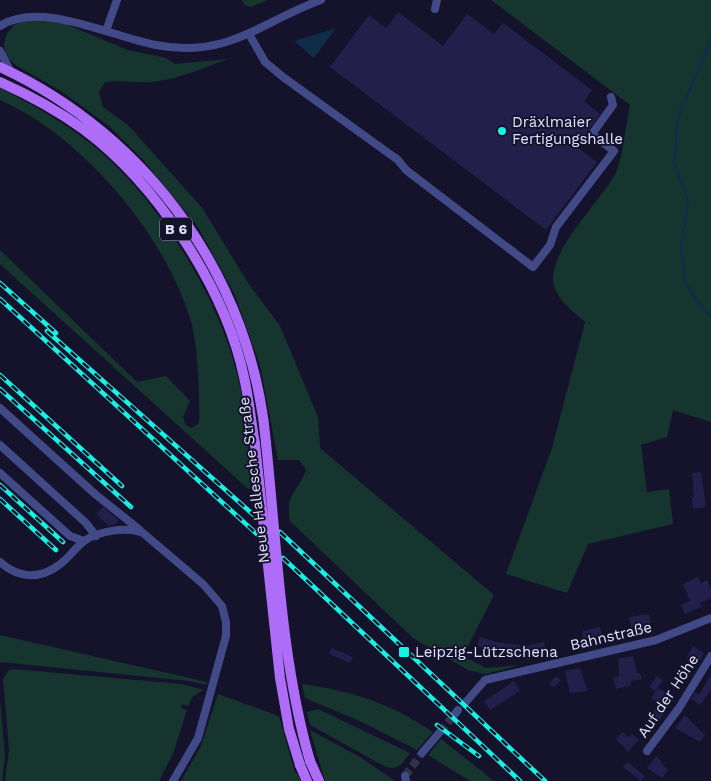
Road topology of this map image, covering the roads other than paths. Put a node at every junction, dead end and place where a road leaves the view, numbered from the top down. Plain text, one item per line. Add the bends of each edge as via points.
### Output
1 (117, 0) edge
2 (321, 0) edge
3 (438, 0) edge
4 (435, 9) dead end
5 (0, 26) edge
6 (106, 28) junction
7 (249, 34) junction
8 (0, 51) edge
9 (0, 67) edge
10 (11, 72) junction
11 (0, 82) edge
12 (611, 96) dead end
13 (0, 408) edge
14 (0, 445) edge
15 (0, 473) edge
16 (143, 533) junction
17 (96, 536) junction
18 (84, 540) junction
19 (0, 562) edge
20 (711, 618) edge
21 (711, 656) edge
22 (466, 702) dead end
23 (440, 732) tunnel mouth
24 (647, 751) dead end
25 (422, 753) tunnel mouth
26 (174, 781) edge
27 (307, 781) edge
28 (319, 781) edge

1 - 6 street
2 - 7 street
3 - 4 street
5 - 6 street via 21,12 44,8
6 - 7 street via 141,41 177,48 214,46
7 - 12 street via 262,57 277,72 398,160 406,170 533,267 550,245 556,227 614,151 592,134 613,105
8 - 10 street
9 - 10 main road, Neue Hallesche Straße / B 6
10 - 28 main road, Neue Hallesche Straße / B 6, bridge via 58,98 102,130 137,164 184,218 213,266 239,320 262,403 291,677 300,727
11 - 27 main road, Neue Hallesche Straße / B 6, bridge via 47,105 84,130 136,180 171,221 199,263 226,319 244,375 255,444 280,678 289,730
13 - 16 street
14 - 17 street via 86,523
15 - 18 street via 70,536
16 - 17 street via 127,529
16 - 26 street via 203,584 222,606 226,622 224,645 198,738
17 - 18 street
18 - 19 street via 60,565 45,573 27,576 10,571
20 - 22 street, Bahnstraße via 656,640 485,680
21 - 24 street, Auf der Höhe via 679,708
23 - 25 street

